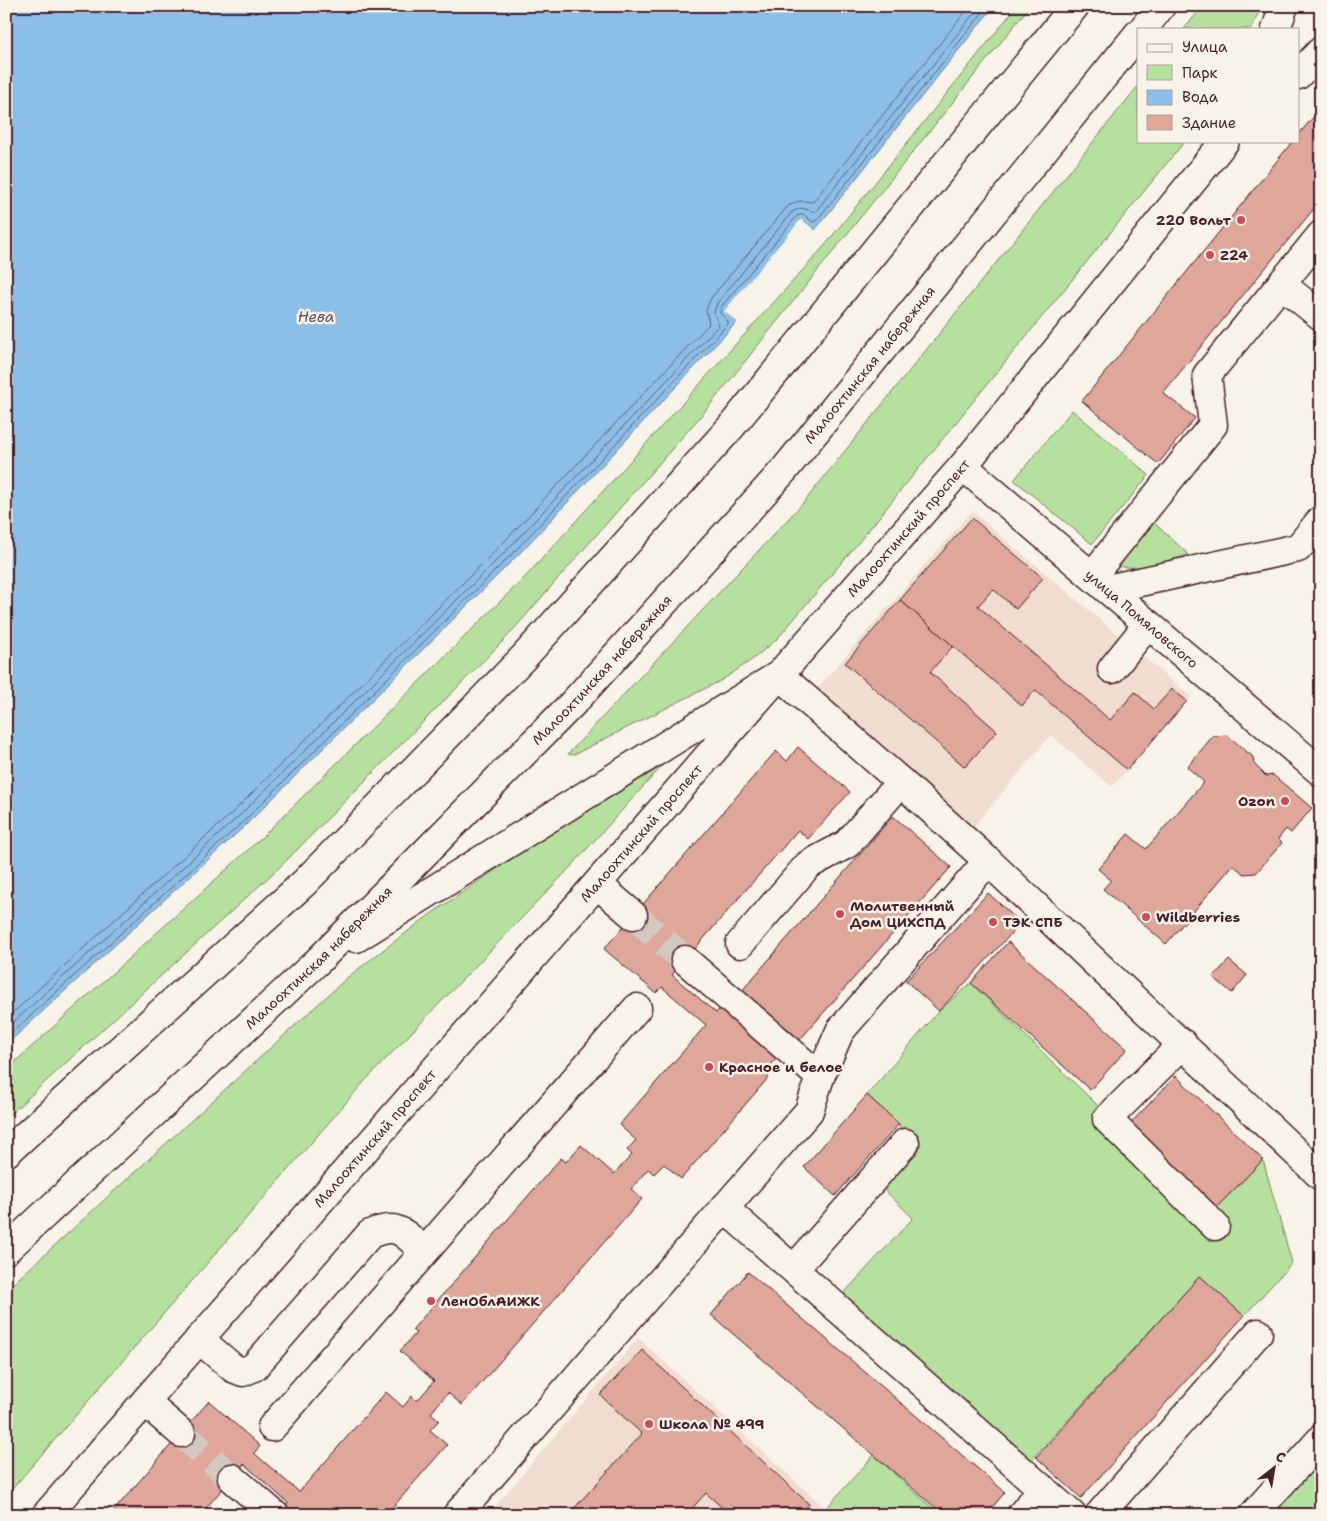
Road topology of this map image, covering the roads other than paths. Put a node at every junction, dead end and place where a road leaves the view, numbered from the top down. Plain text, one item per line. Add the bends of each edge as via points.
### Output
1 (1075, 6) edge
2 (1161, 6) edge
3 (1284, 6) edge
4 (1144, 28) edge
5 (1276, 28) edge
6 (1137, 35) edge
7 (1321, 51) edge
8 (1300, 73) edge
9 (1224, 142) edge
10 (1321, 234) edge
11 (1281, 284) junction
12 (1321, 316) edge
13 (963, 466) junction
14 (1321, 520) edge
15 (1099, 582) junction
16 (1148, 624) junction
17 (1112, 669) dead end
18 (780, 676) junction
19 (1321, 772) edge
20 (901, 782) junction
21 (988, 861) junction
22 (597, 884) junction
23 (633, 915) tunnel mouth
24 (740, 944) dead end
25 (685, 960) tunnel mouth
26 (318, 961) junction
27 (637, 1008) dead end
28 (1183, 1044) junction
29 (820, 1077) junction
30 (905, 1143) dead end
31 (6, 1153) edge
32 (1321, 1176) edge
33 (724, 1208) junction
34 (1215, 1226) dead end
35 (6, 1250) edge
36 (424, 1252) junction
37 (794, 1269) junction
38 (1258, 1333) dead end
39 (199, 1339) junction
40 (145, 1402) junction
41 (272, 1427) dead end
42 (181, 1433) tunnel mouth
43 (1321, 1439) edge
44 (232, 1478) tunnel mouth
45 (1044, 1489) junction
46 (46, 1515) edge
47 (275, 1515) edge
48 (457, 1515) edge
49 (1021, 1515) edge
50 (1072, 1515) edge
51 (1099, 1515) edge
52 (1252, 1515) edge

1 - 31 main road via 731,427 524,657 304,884
2 - 4 main road
3 - 5 main road
6 - 26 main road, Малоохтинская набережная via 785,469 574,702
7 - 8 main road
9 - 13 main road, Малоохтинский проспект
10 - 11 main road
11 - 12 main road
11 - 15 main road via 1207,376 1213,425
13 - 15 main road, улица Помяловского
13 - 18 main road, Малоохтинский проспект
14 - 15 main road via 1298,548
15 - 16 main road, улица Помяловского
16 - 17 main road
16 - 19 main road, улица Помяловского
18 - 20 main road
18 - 22 main road, Малоохтинский проспект
18 - 26 main road
20 - 21 main road
20 - 24 main road via 847,844 808,865
21 - 28 main road
21 - 29 main road via 840,1031
22 - 23 main road
22 - 39 main road, Малоохтинский проспект
25 - 29 main road
26 - 35 main road, Малоохтинская набережная
27 - 36 main road
28 - 32 main road
28 - 34 main road via 1107,1119
29 - 33 main road via 809,1111
30 - 37 main road
33 - 37 main road
33 - 48 main road
36 - 39 main road via 400,1230 386,1228 370,1234 254,1367 243,1372 233,1368
36 - 41 main road
37 - 45 main road
38 - 51 main road
39 - 40 main road, Малоохтинский проспект
40 - 42 main road
40 - 46 main road, Малоохтинский проспект
43 - 52 main road
44 - 47 main road
45 - 49 main road
45 - 50 main road

